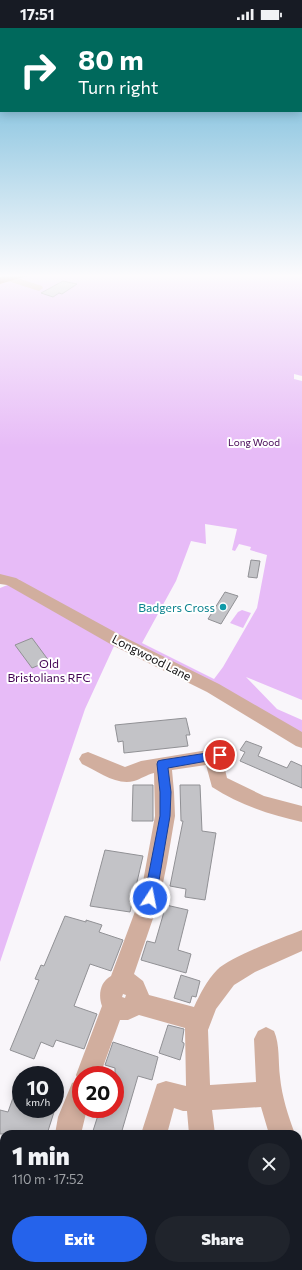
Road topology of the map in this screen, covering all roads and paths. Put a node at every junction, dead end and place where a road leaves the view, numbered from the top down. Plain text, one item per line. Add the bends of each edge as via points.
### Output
1 (0, 579) edge
2 (302, 741) edge
3 (88, 759) dead end
4 (162, 764) junction
5 (302, 814) edge
6 (302, 940) edge
7 (123, 998) junction
8 (200, 1020) junction
9 (266, 1039) dead end
10 (92, 1066) edge
11 (270, 1094) junction
12 (199, 1098) junction
13 (72, 1114) edge
14 (69, 1130) edge
15 (155, 1130) edge
16 (202, 1130) edge
17 (281, 1130) edge

1 - 2 street, Longwood Lane via 11,581 118,641 213,688
3 - 4 street via 124,775
4 - 5 street via 216,756 219,782 253,802
4 - 7 street via 165,816 150,898
6 - 8 street via 247,964 226,977 208,1001
7 - 8 street
7 - 10 street
8 - 12 street via 196,1030
9 - 11 street
11 - 12 street
11 - 17 street
12 - 15 street via 183,1099 166,1093
12 - 16 street
13 - 14 street

